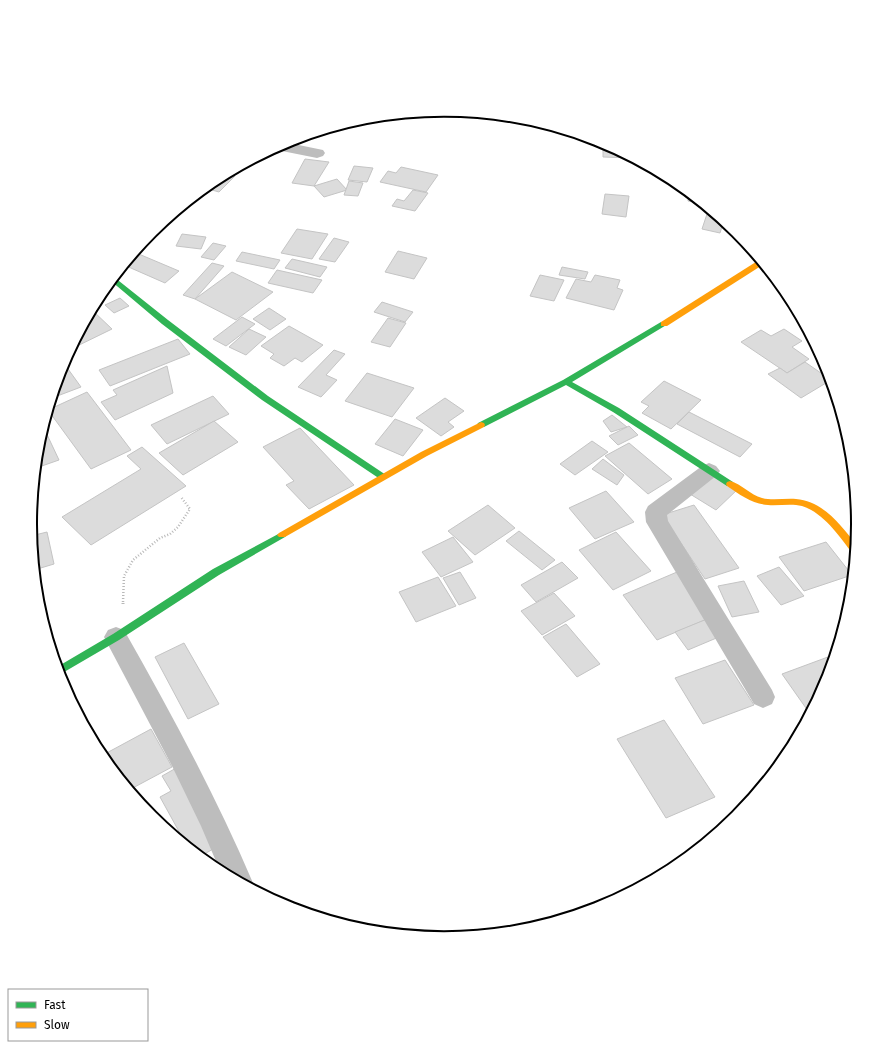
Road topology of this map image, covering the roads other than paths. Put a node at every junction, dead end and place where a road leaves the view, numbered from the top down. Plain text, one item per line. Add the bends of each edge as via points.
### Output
1 (290, 148) edge
2 (317, 152) dead end
3 (759, 265) edge
4 (117, 282) edge
5 (566, 382) junction
6 (709, 471) junction
7 (383, 477) junction
8 (851, 546) edge
9 (116, 637) junction
10 (64, 668) edge
11 (763, 697) dead end
12 (235, 874) edge

1 - 2 street
3 - 5 street
4 - 7 street via 171,327 266,398
5 - 6 street via 616,410
5 - 7 street
6 - 8 street via 756,500 807,505 824,516
6 - 11 street via 656,512 657,522
7 - 9 street via 216,572
9 - 10 street
9 - 12 street via 180,756

